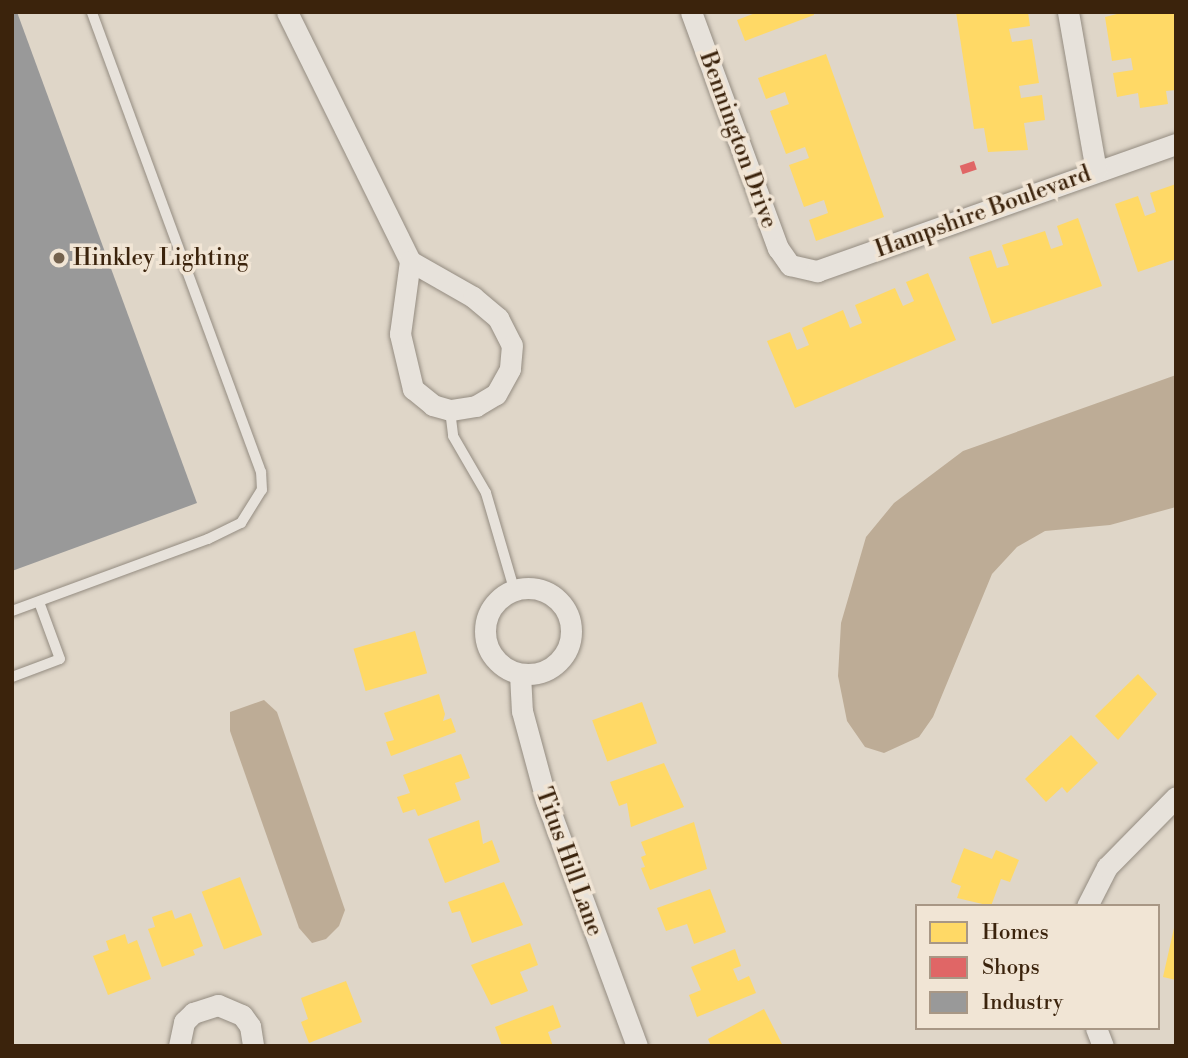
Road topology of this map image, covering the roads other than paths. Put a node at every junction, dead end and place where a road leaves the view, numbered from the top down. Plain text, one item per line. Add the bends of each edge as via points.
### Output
1 (92, 12) edge
2 (287, 12) edge
3 (691, 12) edge
4 (1068, 12) edge
5 (1176, 144) edge
6 (1096, 170) junction
7 (410, 261) junction
8 (790, 265) joint
9 (450, 410) junction
10 (514, 589) junction
11 (39, 602) junction
12 (12, 611) edge
13 (520, 674) junction
14 (12, 677) edge
15 (1176, 797) edge
16 (1088, 904) edge
17 (179, 1046) edge
18 (253, 1046) edge
19 (637, 1046) edge

1 - 11 lane via 261,472 262,490 241,523
2 - 7 street
3 - 8 street, Bennington Drive via 778,248
4 - 6 street
5 - 6 street, Hampshire Boulevard
6 - 8 street, Hampshire Boulevard via 817,271
7 - 9 street via 400,334 405,365 413,388 433,405
7 - 9 street via 474,297 498,318 512,345 510,369 496,394 476,406
9 - 10 lane via 453,436 486,492
10 - 13 street via 490,609 484,629 494,658
10 - 13 street via 535,588 554,597 567,613 571,633 565,653 551,668
11 - 12 lane
11 - 14 lane via 60,659
13 - 19 street, Titus Hill Lane via 522,711 538,778
15 - 16 street via 1107,867
17 - 18 street via 184,1023 193,1013 218,1005 242,1015 250,1026

